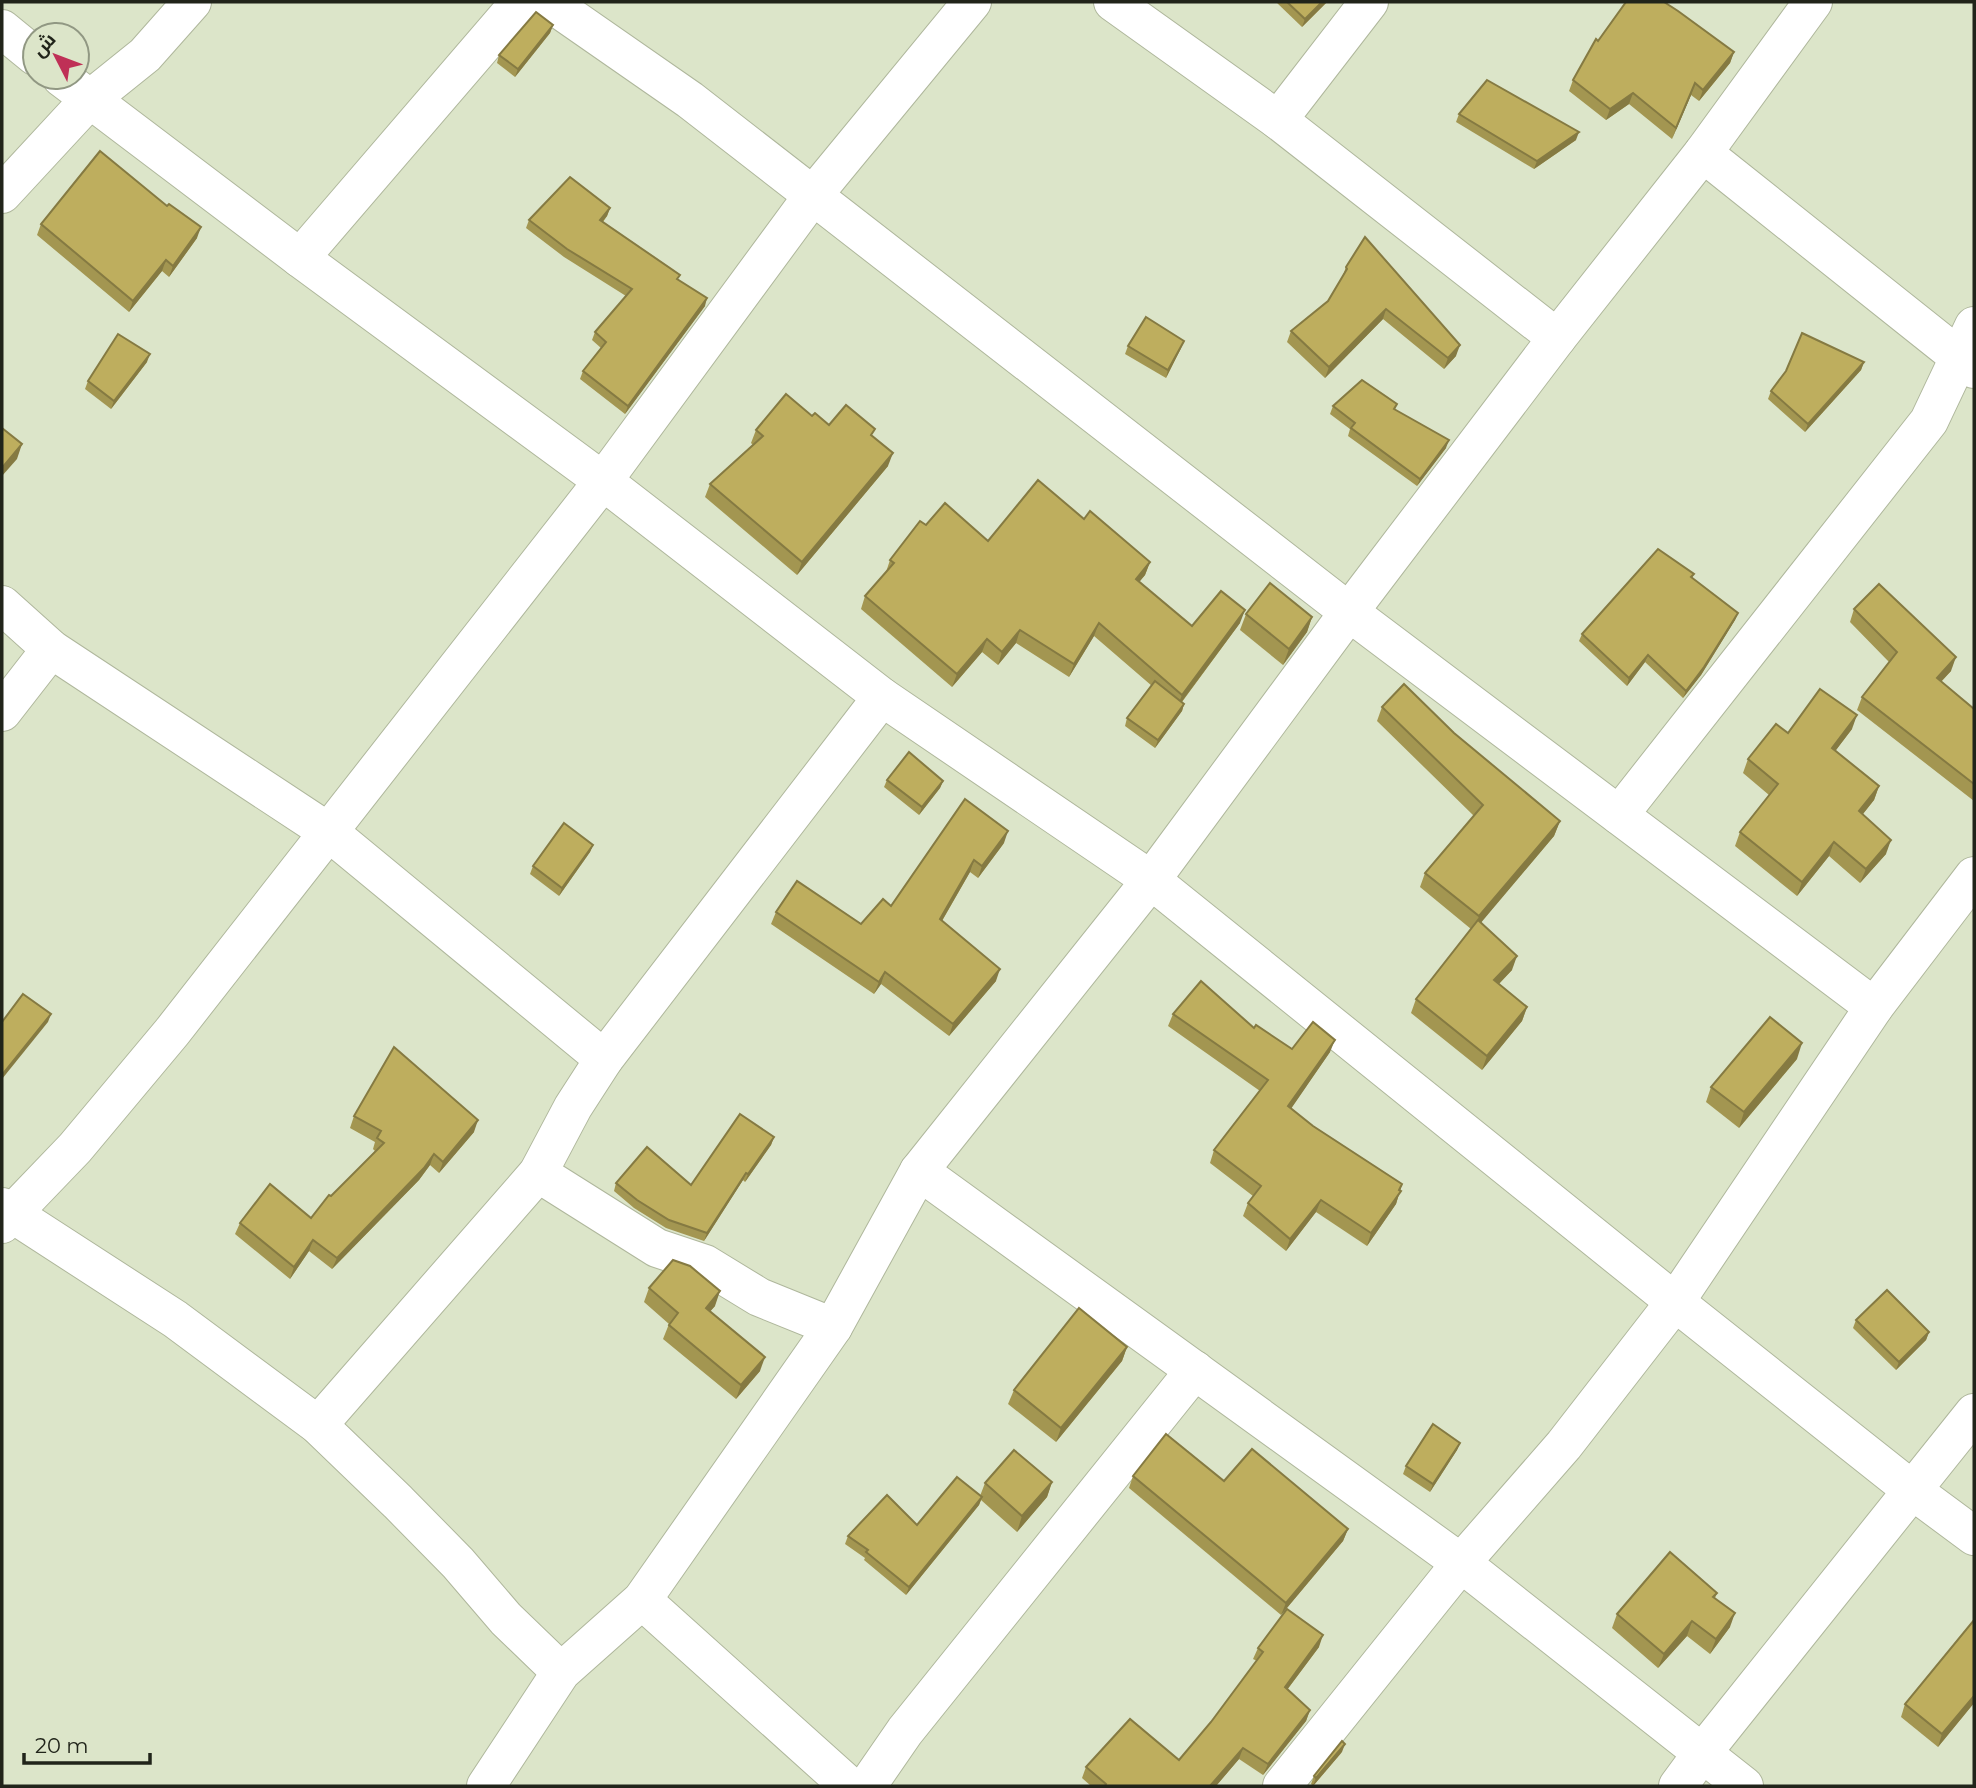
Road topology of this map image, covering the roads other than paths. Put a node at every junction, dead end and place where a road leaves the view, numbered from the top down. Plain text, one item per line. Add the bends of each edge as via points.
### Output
1 (191, 2) edge
2 (520, 2) edge
3 (549, 2) edge
4 (972, 2) edge
5 (1113, 2) edge
6 (1369, 2) edge
7 (1813, 2) edge
8 (2, 29) edge
9 (21, 45) edge
10 (91, 80) edge
11 (73, 91) edge
12 (79, 91) edge
13 (1278, 120) junction
14 (1703, 153) junction
15 (2, 194) edge
16 (814, 194) junction
17 (300, 258) junction
18 (1557, 338) junction
19 (1969, 350) edge
20 (603, 481) junction
21 (2, 605) edge
22 (1349, 612) junction
23 (51, 649) junction
24 (882, 697) junction
25 (2, 712) edge
26 (1619, 816) junction
27 (330, 833) junction
28 (1974, 876) edge
29 (1151, 880) junction
30 (1874, 1007) junction
31 (604, 1059) junction
32 (919, 1171) junction
33 (538, 1173) junction
34 (6, 1215) edge
35 (1675, 1302) junction
36 (833, 1327) junction
37 (1195, 1370) junction
38 (1974, 1413) edge
39 (318, 1425) junction
40 (1912, 1490) junction
41 (1974, 1536) edge
42 (1461, 1563) junction
43 (642, 1600) junction
44 (561, 1672) junction
45 (1703, 1752) junction
46 (486, 1786) edge
47 (849, 1786) edge
48 (867, 1786) edge
49 (1282, 1786) edge
50 (1678, 1786) edge
51 (1744, 1786) edge

1 - 10 street via 145,55
2 - 17 street
3 - 16 street
4 - 16 street
5 - 13 street
6 - 13 street
7 - 14 street
8 - 9 street
11 - 15 street
12 - 17 street
13 - 18 street
14 - 18 street
14 - 19 street
16 - 20 street
16 - 22 street
17 - 20 street
18 - 22 street
19 - 26 street via 1929,421
20 - 24 street
20 - 27 street
21 - 23 street
22 - 26 street
22 - 29 street
23 - 25 street
23 - 27 street
24 - 29 street
24 - 31 street
26 - 30 street
27 - 31 street
27 - 34 street via 75,1148
28 - 30 street
29 - 32 street
29 - 35 street
30 - 35 street
31 - 33 street
32 - 36 street
32 - 37 street
33 - 36 street via 657,1248 705,1264 759,1297
33 - 39 street
34 - 39 street via 175,1319
35 - 40 street
35 - 42 street via 1564,1444
36 - 43 street
37 - 42 street
37 - 48 street via 905,1731
38 - 40 street
39 - 44 street
40 - 41 street
40 - 45 street
42 - 45 street
42 - 49 street
43 - 44 street
43 - 47 street
44 - 46 street
45 - 50 street
45 - 51 street

